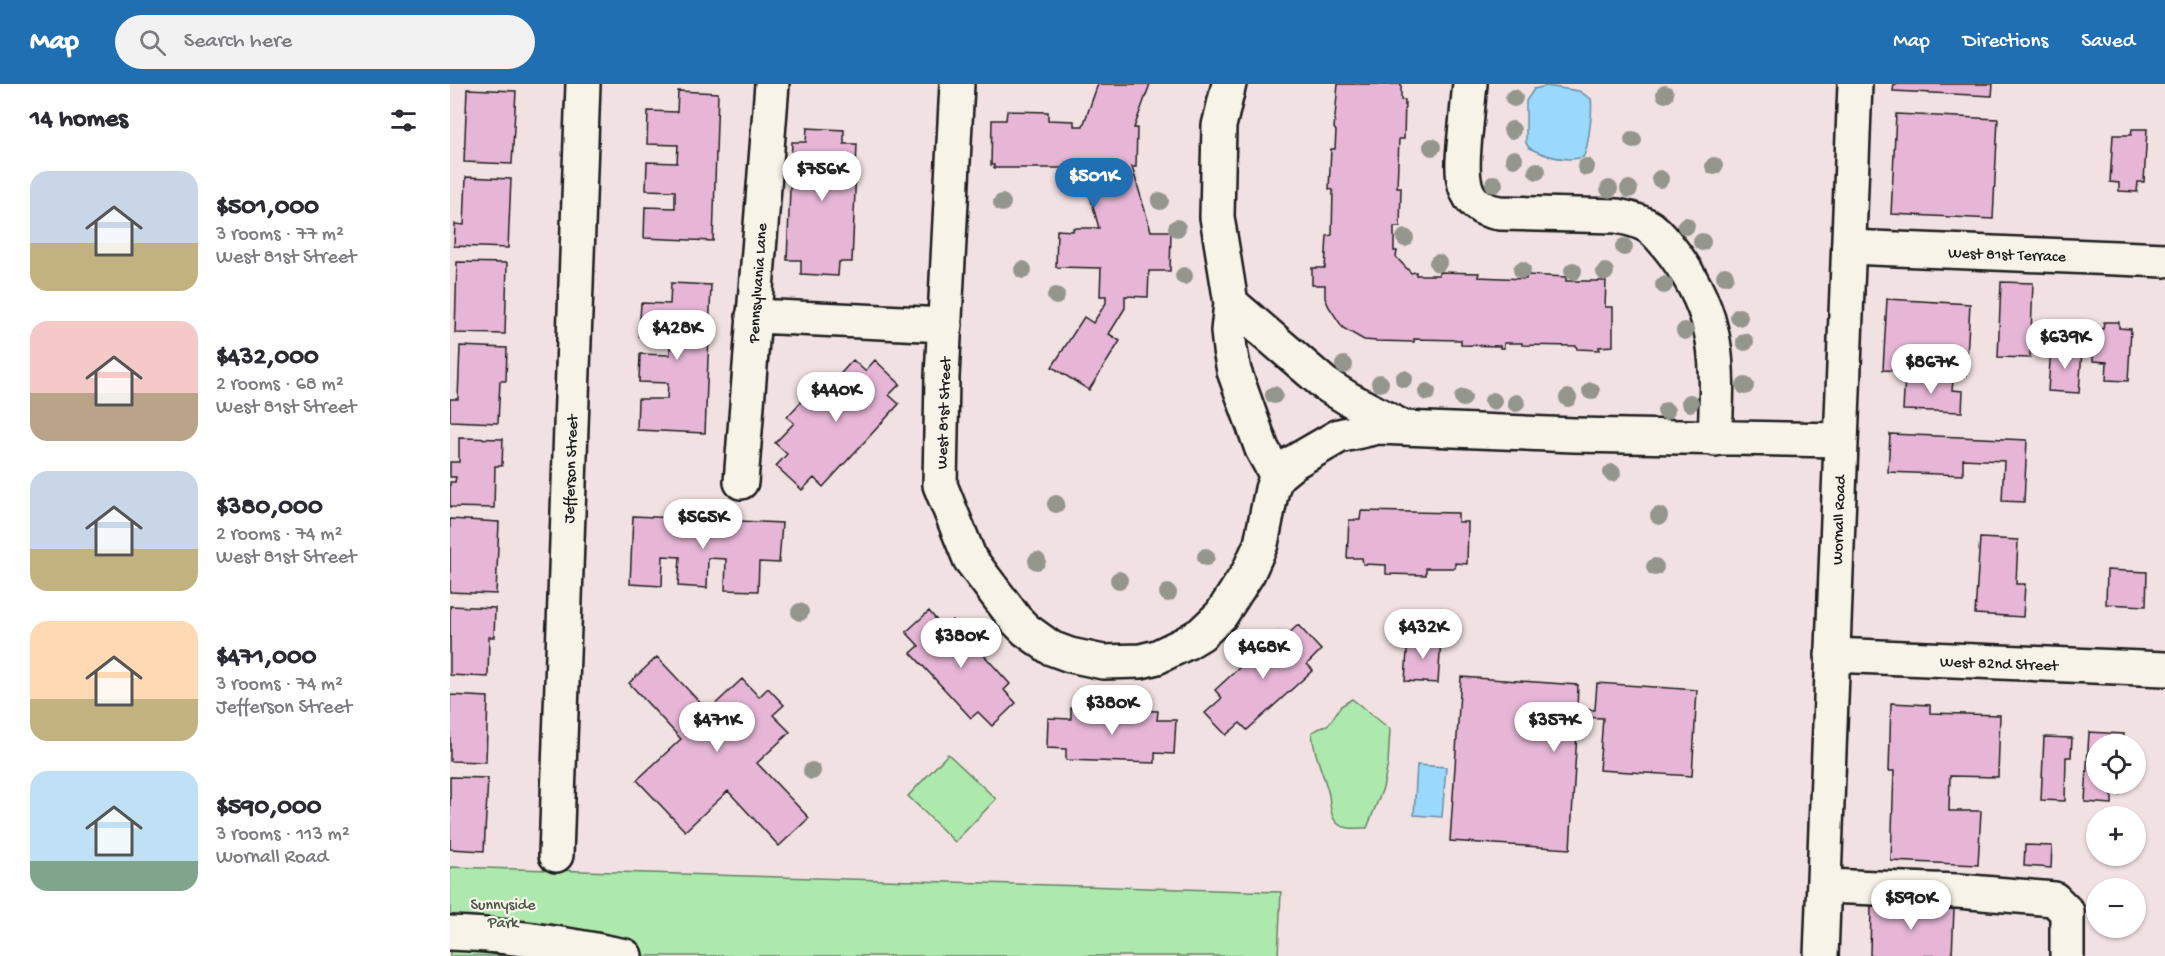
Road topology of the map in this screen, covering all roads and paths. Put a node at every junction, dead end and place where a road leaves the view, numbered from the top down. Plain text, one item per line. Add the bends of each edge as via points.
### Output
1 (583, 84) edge
2 (772, 84) edge
3 (957, 84) edge
4 (1229, 84) edge
5 (1470, 84) edge
6 (1855, 84) edge
7 (1848, 247) junction
8 (2165, 260) edge
9 (1231, 303) junction
10 (753, 316) junction
11 (945, 325) junction
12 (1402, 427) junction
13 (1715, 438) junction
14 (1840, 440) junction
15 (1277, 476) junction
16 (741, 482) dead end
17 (1832, 655) junction
18 (2165, 669) edge
19 (556, 855) dead end
20 (1824, 886) junction
21 (450, 933) edge
22 (625, 956) edge
23 (1821, 956) edge
24 (2067, 956) edge

1 - 19 street, Jefferson Street
2 - 10 street, Pennsylvania Lane
3 - 11 street, West 81st Street
4 - 9 street via 1219,126 1217,217
5 - 13 street via 1462,180 1482,209 1631,218 1650,225 1684,268 1703,303 1713,336 1718,378
6 - 7 street, Wornall Road
7 - 8 street, West 81st Terrace
7 - 14 street, Wornall Road
9 - 12 street via 1325,384
9 - 15 street via 1228,332 1234,371 1262,449
10 - 11 street
10 - 16 street, Pennsylvania Lane
11 - 15 street, West 81st Street via 940,485 970,559 1016,620 1051,648 1095,661 1141,661 1201,634 1221,615 1256,557
12 - 13 street
12 - 15 street via 1359,430 1339,436
13 - 14 street
14 - 17 street, Wornall Road
17 - 18 street, West 82nd Street
17 - 20 street, Wornall Road
20 - 23 street, Wornall Road
20 - 24 street via 2054,899 2067,912
21 - 22 street via 482,934

